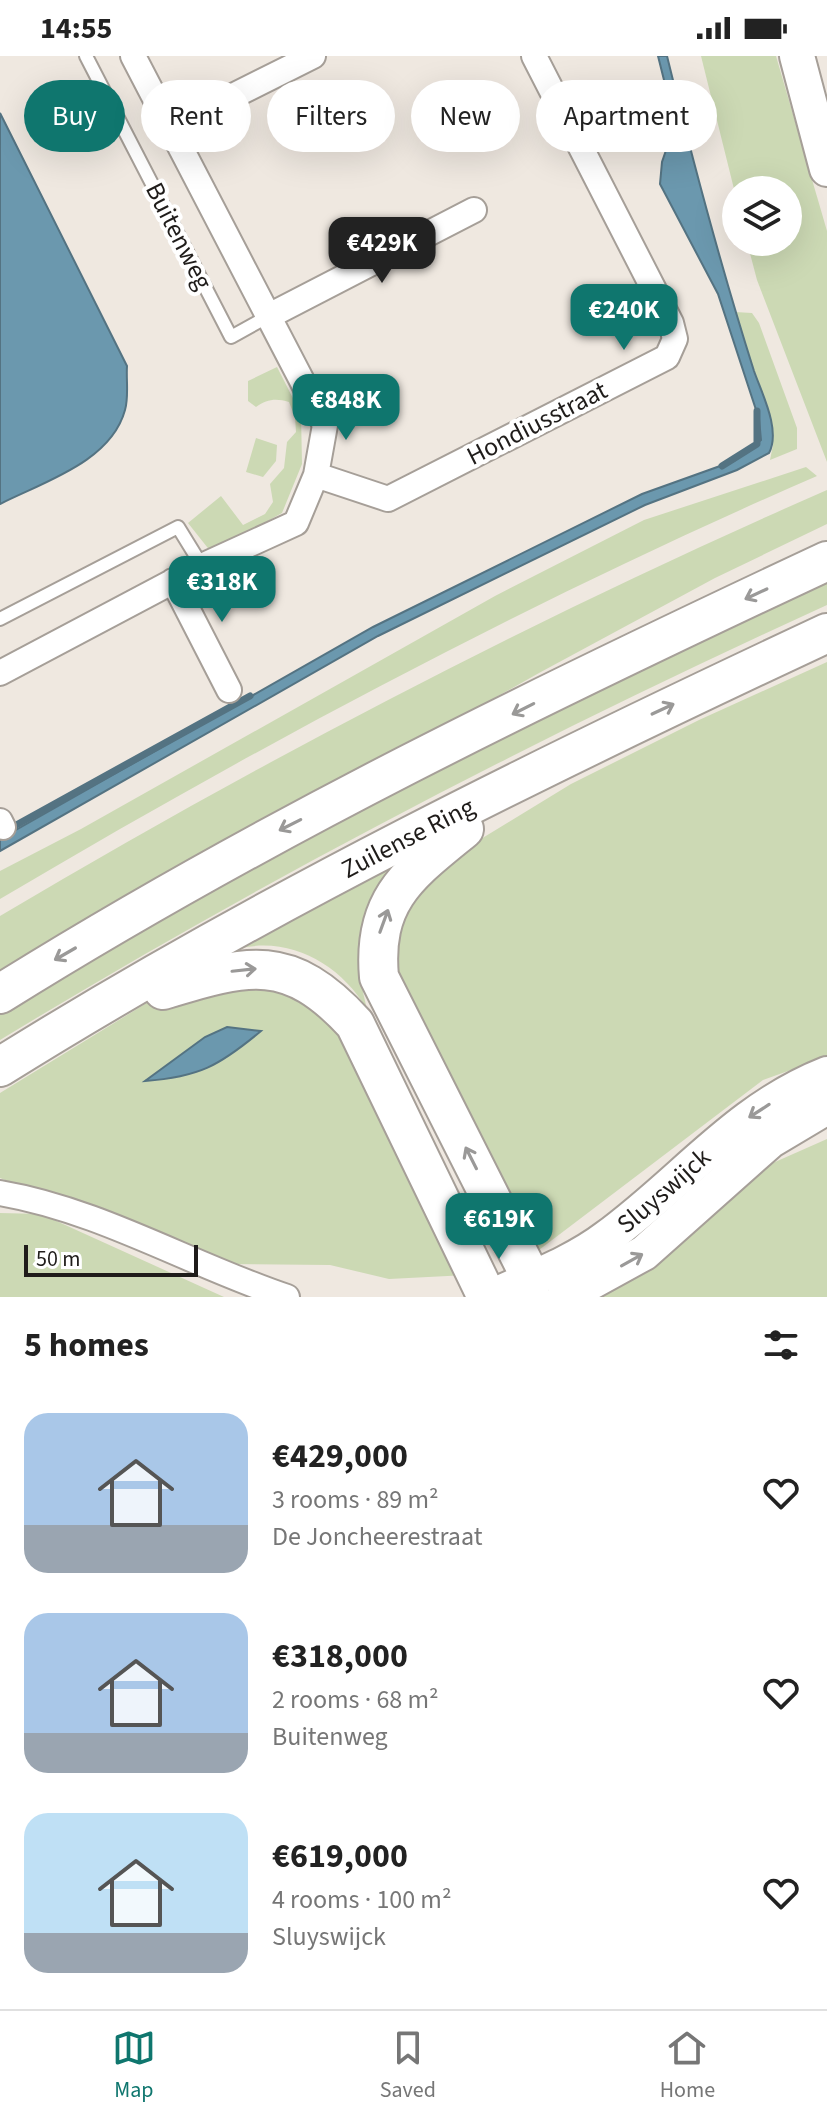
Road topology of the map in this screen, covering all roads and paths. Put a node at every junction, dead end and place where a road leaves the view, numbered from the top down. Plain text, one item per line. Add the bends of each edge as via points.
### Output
1 (86, 56) edge
2 (133, 56) edge
3 (313, 56) edge
4 (534, 56) edge
5 (797, 56) edge
6 (819, 56) edge
7 (145, 80) edge
8 (827, 82) edge
9 (251, 87) edge
10 (181, 152) edge
11 (827, 169) edge
12 (474, 210) dead end
13 (267, 317) junction
14 (316, 475) junction
15 (827, 561) edge
16 (202, 566) junction
17 (173, 581) junction
18 (0, 619) edge
19 (827, 633) edge
20 (0, 673) edge
21 (229, 690) dead end
22 (593, 742) junction
23 (0, 994) edge
24 (88, 1013) junction
25 (0, 1067) edge
26 (827, 1074) edge
27 (827, 1107) edge
28 (0, 1193) edge
29 (530, 1287) edge
30 (252, 1290) edge
31 (287, 1297) edge
32 (489, 1297) edge
33 (564, 1297) edge

1 - 13 lane, Buitenweg via 231,337
2 - 7 street, Buitenweg
3 - 9 street
4 - 14 street, Hondiusstraat via 671,323 675,339 667,357 388,499
5 - 11 main road
6 - 8 main road
10 - 13 street, Buitenweg
12 - 13 street
13 - 14 street, Buitenweg via 325,425
14 - 16 street, Buitenweg via 296,523
15 -> 23 main road via 252,844
16 - 17 street, Buitenweg
16 - 18 lane via 178,527
17 - 20 street, Buitenweg
17 - 21 street
22 -> 19 main road, Zuilense Ring
22 - 24 main road, Zuilense Ring
29 -> 22 main road via 379,977 376,942 395,894 415,869 477,818
24 - 25 main road, Zuilense Ring
24 -> 32 main road via 223,972 258,968 309,983 355,1024
26 -> 29 main road, Sluyswijck via 795,1088 716,1140 672,1186 603,1240
33 -> 27 main road, Sluyswijck via 644,1253 770,1141
28 - 30 street via 77,1213
29 - 32 main road, Sluyswijck
30 - 31 street

